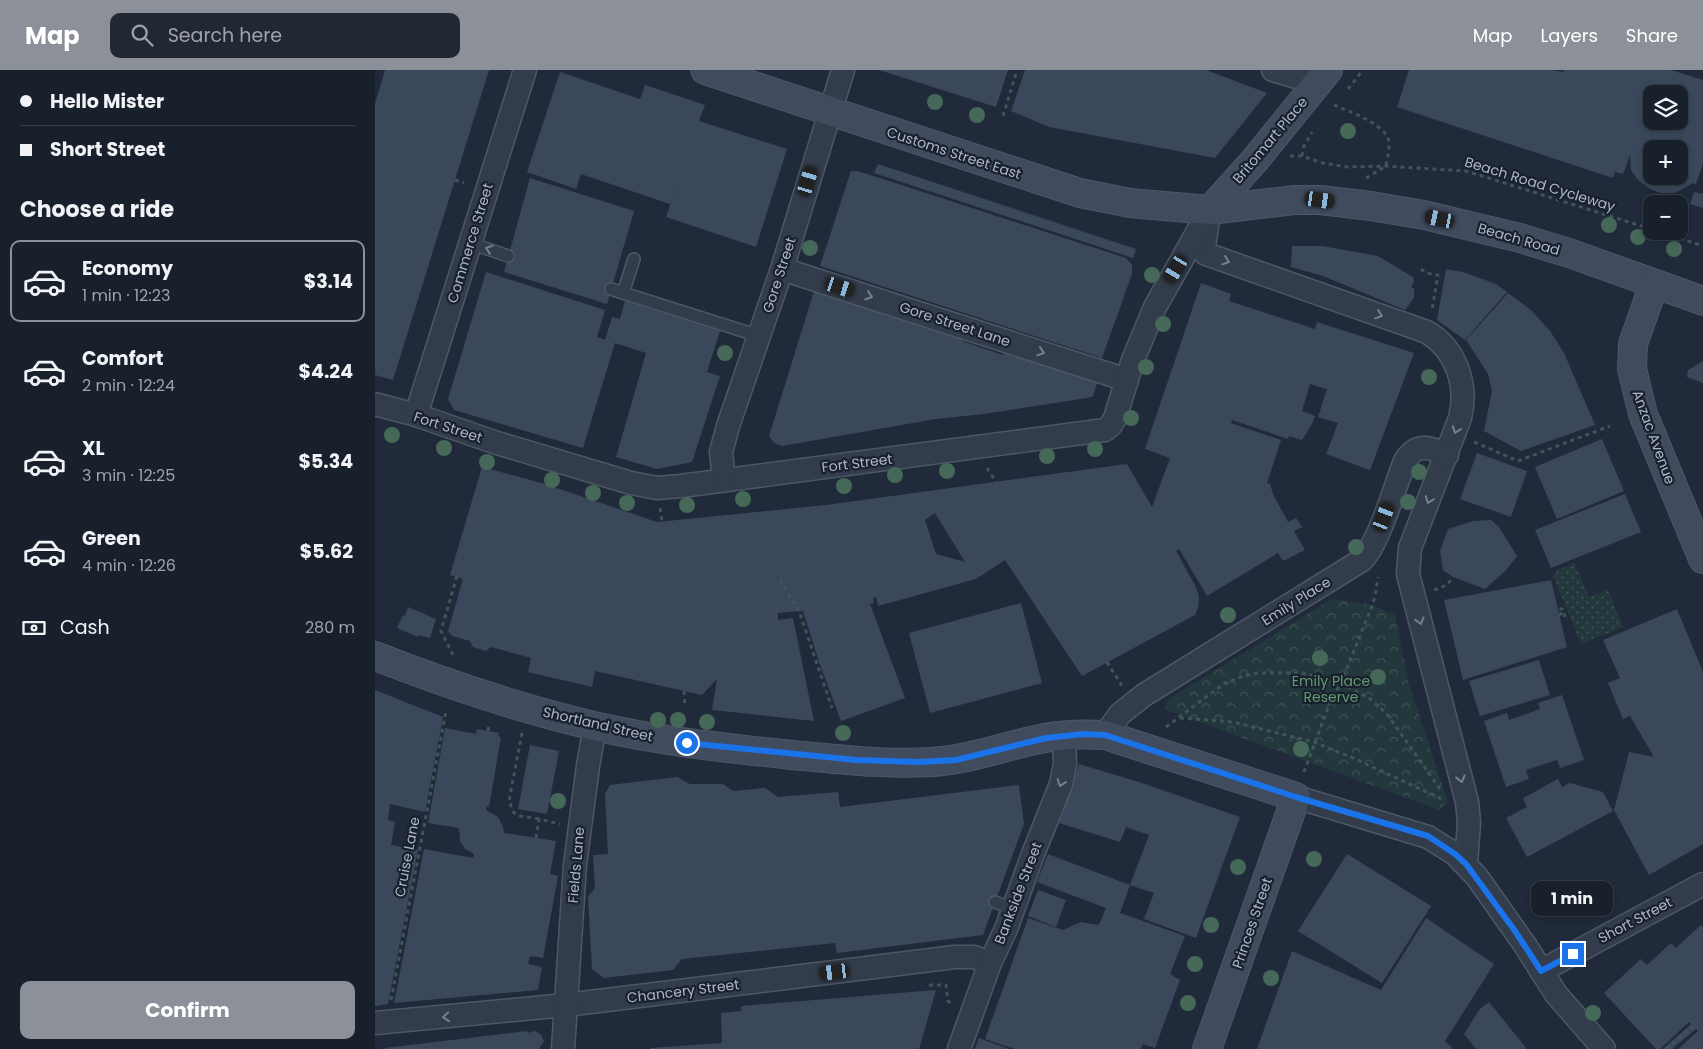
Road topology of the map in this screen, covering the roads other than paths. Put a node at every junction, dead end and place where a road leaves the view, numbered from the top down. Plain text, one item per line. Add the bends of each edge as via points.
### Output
1 (525, 70) edge
2 (705, 70) edge
3 (843, 70) edge
4 (1273, 70) edge
5 (1323, 77) edge
6 (829, 112) junction
7 (1210, 210) junction
8 (470, 243) junction
9 (508, 256) dead end
10 (634, 259) dead end
11 (782, 268) junction
12 (1654, 284) junction
13 (611, 290) dead end
14 (623, 293) junction
15 (1703, 301) edge
16 (759, 336) junction
17 (1127, 380) junction
18 (375, 404) edge
19 (416, 415) junction
20 (1447, 455) junction
21 (724, 480) junction
22 (1703, 559) edge
23 (375, 656) edge
24 (595, 726) junction
25 (1064, 735) junction
26 (1105, 735) junction
27 (1296, 797) junction
28 (1466, 864) junction
29 (1703, 884) edge
30 (990, 963) junction
31 (1541, 971) junction
32 (566, 1005) junction
33 (375, 1023) edge
34 (563, 1049) edge
35 (959, 1049) edge
36 (1207, 1049) edge
37 (1604, 1049) edge

1 - 8 street, Commerce Street
2 - 6 street, Customs Street East
3 - 6 street, Gore Street
4 - 5 street
5 - 7 street, Britomart Place
6 - 7 street, Customs Street East via 1080,193 1130,203
6 - 11 street, Gore Street
7 - 12 street, Beach Road via 1295,200 1371,206 1520,238
7 - 17 street, Fort Street via 1155,307
7 -> 20 street via 1204,247 1206,254 1427,332 1440,342 1459,372 1464,394 1464,404
9 -> 8 lane
8 - 19 street, Commerce Street
10 - 14 lane
11 - 16 street, Gore Street
11 -> 17 street, Gore Street Lane
12 - 15 street, Beach Road
12 - 22 street, Anzac Avenue via 1633,344 1632,369 1643,414
13 - 14 lane
14 - 16 lane
16 - 21 street, Gore Street via 721,452
17 - 21 street, Fort Street via 1115,418 1105,430
18 - 19 street, Fort Street
19 - 21 street, Fort Street via 631,483 657,488
20 - 26 street, Emily Place via 1429,448 1415,450 1409,455 1375,541 1362,560 1144,695 1121,714
20 -> 28 street via 1410,548 1408,574 1467,802
23 - 24 street, Shortland Street via 489,697
24 - 25 street, Shortland Street via 687,743 906,762 956,760
24 - 32 street, Fields Lane via 575,865
25 - 26 street, Shortland Street
25 -> 30 street, Bankside Street via 1064,775 1004,906 1006,929
26 - 27 street, Shortland Street
27 - 28 street via 1428,836
27 - 36 street, Princes Street
28 - 31 street
29 - 31 street, Short Street
30 - 32 street, Chancery Street via 974,957 961,957
30 - 35 street, Bankside Street
31 - 37 street via 1569,1011
32 -> 33 street, Chancery Street
32 - 34 street, Fields Lane

